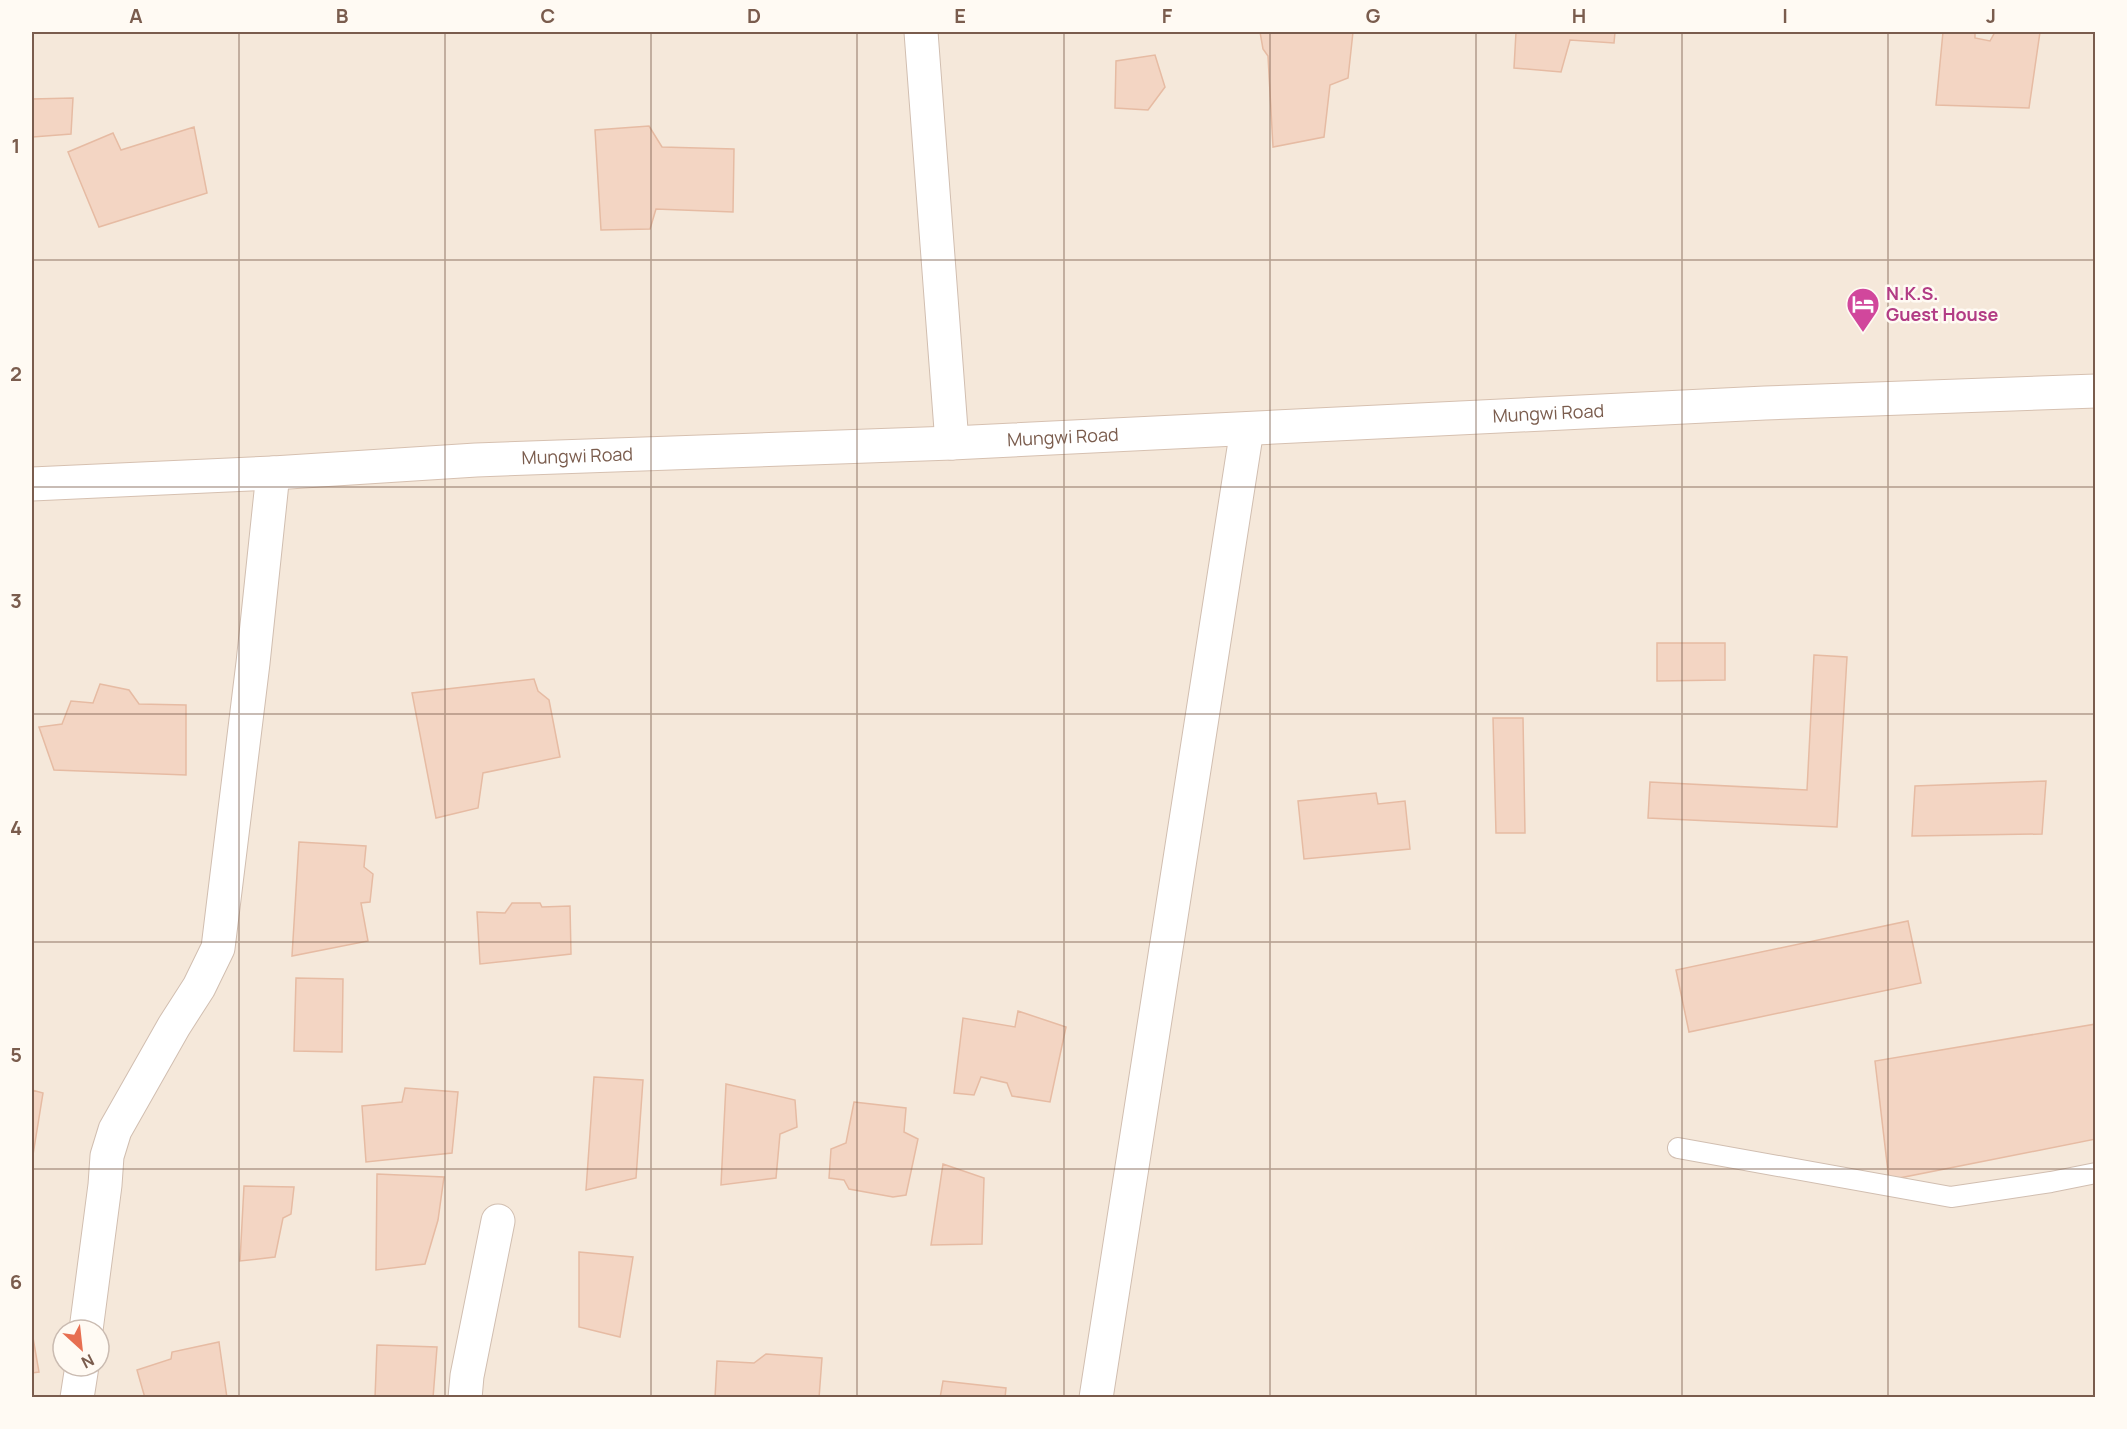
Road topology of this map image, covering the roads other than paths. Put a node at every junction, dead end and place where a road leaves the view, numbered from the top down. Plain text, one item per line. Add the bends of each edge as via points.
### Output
1 (921, 32) edge
2 (2096, 391) edge
3 (1247, 429) junction
4 (952, 442) junction
5 (273, 473) junction
6 (32, 484) edge
7 (1678, 1148) dead end
8 (2096, 1173) edge
9 (498, 1221) dead end
10 (88, 1318) edge
11 (80, 1378) edge
12 (77, 1398) edge
13 (465, 1398) edge
14 (1096, 1398) edge

1 - 4 street
2 - 3 street, Mungwi Road
3 - 4 street, Mungwi Road
3 - 14 street
4 - 5 street, Mungwi Road via 476,460
5 - 6 street, Mungwi Road
5 - 10 street via 218,948 115,1130 107,1156
7 - 8 lane via 1951,1197
9 - 13 street
11 - 12 street

